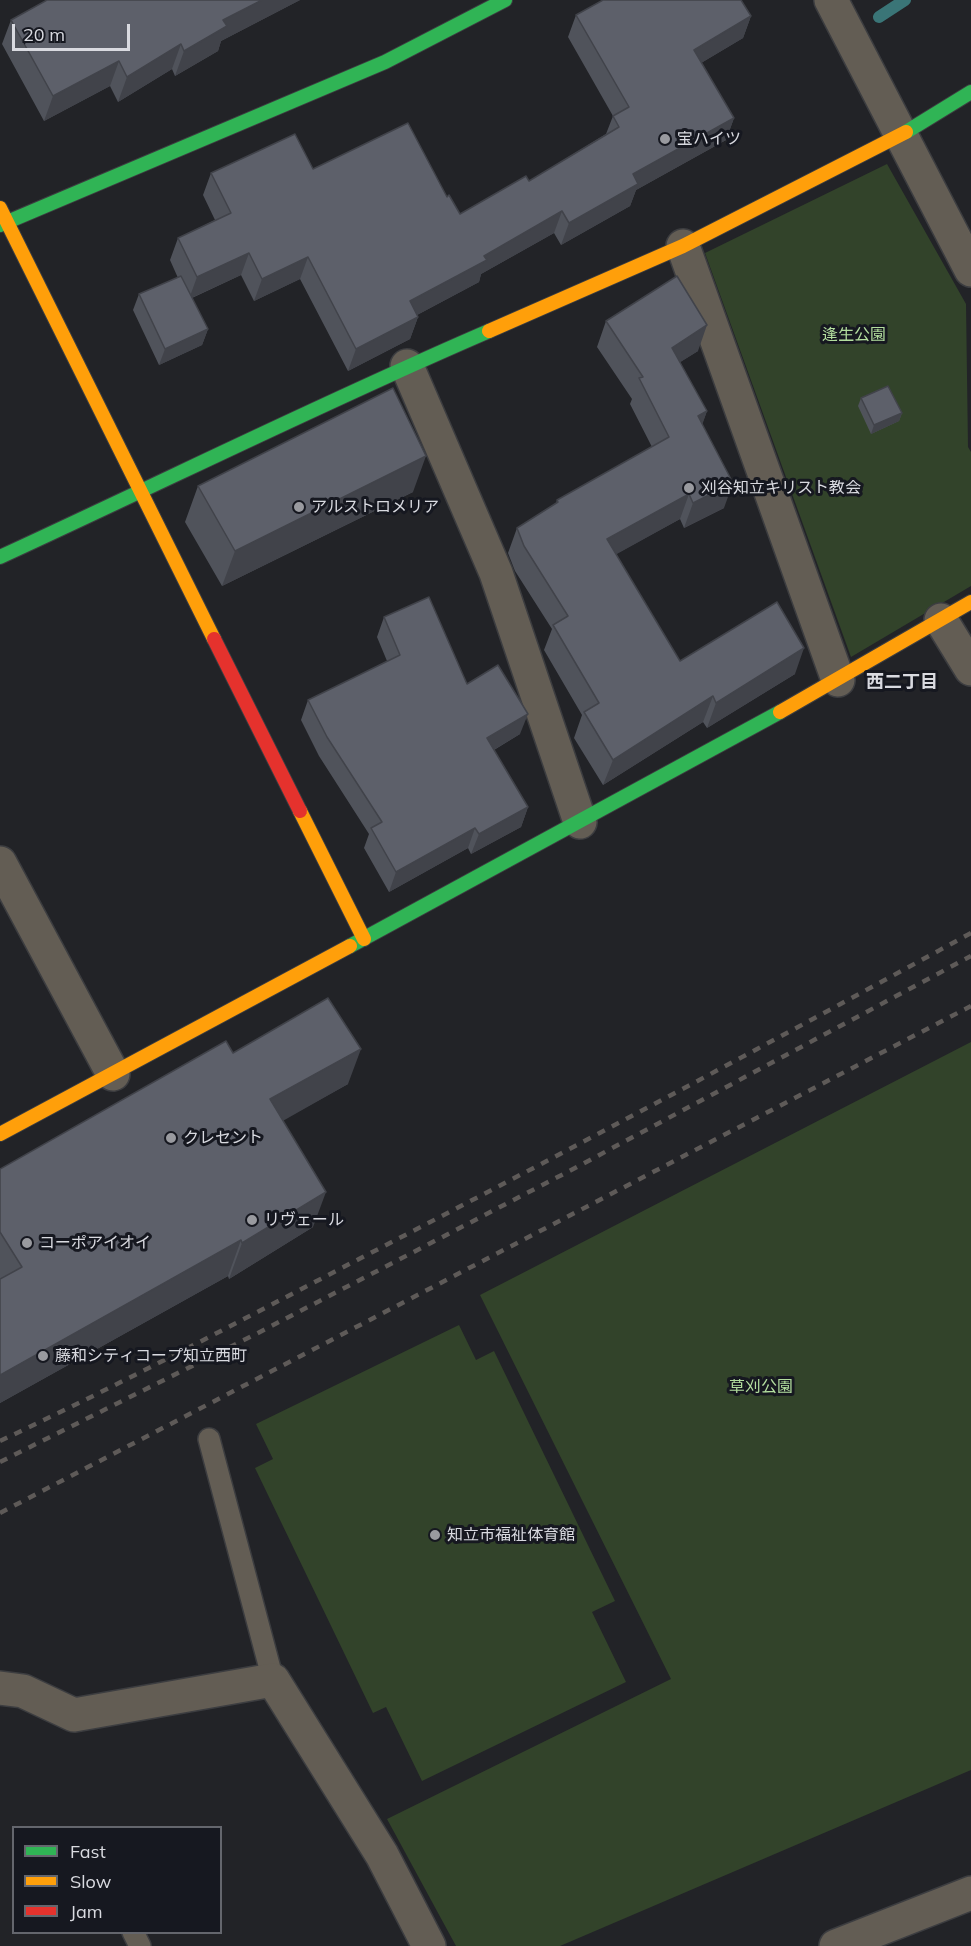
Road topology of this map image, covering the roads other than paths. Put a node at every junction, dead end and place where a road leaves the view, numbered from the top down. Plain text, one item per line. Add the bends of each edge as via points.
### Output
1 (505, 0) edge
2 (831, 0) edge
3 (971, 92) edge
4 (902, 135) junction
5 (0, 208) edge
6 (3, 224) edge
7 (683, 246) junction
8 (971, 270) edge
9 (407, 366) junction
10 (140, 493) junction
11 (0, 557) edge
12 (971, 602) edge
13 (941, 620) junction
14 (971, 669) edge
15 (838, 680) junction
16 (580, 822) junction
17 (0, 863) edge
18 (364, 939) junction
19 (113, 1074) junction
20 (0, 1134) edge
21 (209, 1438) dead end
22 (273, 1680) junction
23 (0, 1688) edge
24 (971, 1893) edge
25 (429, 1946) edge
26 (836, 1946) edge

1 - 6 street via 385,62
2 - 4 street
3 - 4 street
4 - 7 street
4 - 8 street
5 - 6 street
6 - 10 street
7 - 9 street
7 - 15 street
9 - 10 street
9 - 16 street via 496,573
10 - 11 street
10 - 18 street
12 - 13 street
13 - 14 street
13 - 15 street
15 - 16 street
16 - 18 street
17 - 19 street
18 - 19 street
19 - 20 street
21 - 22 lane
22 - 23 street via 74,1715 23,1691
22 - 25 street via 382,1855
24 - 26 street

